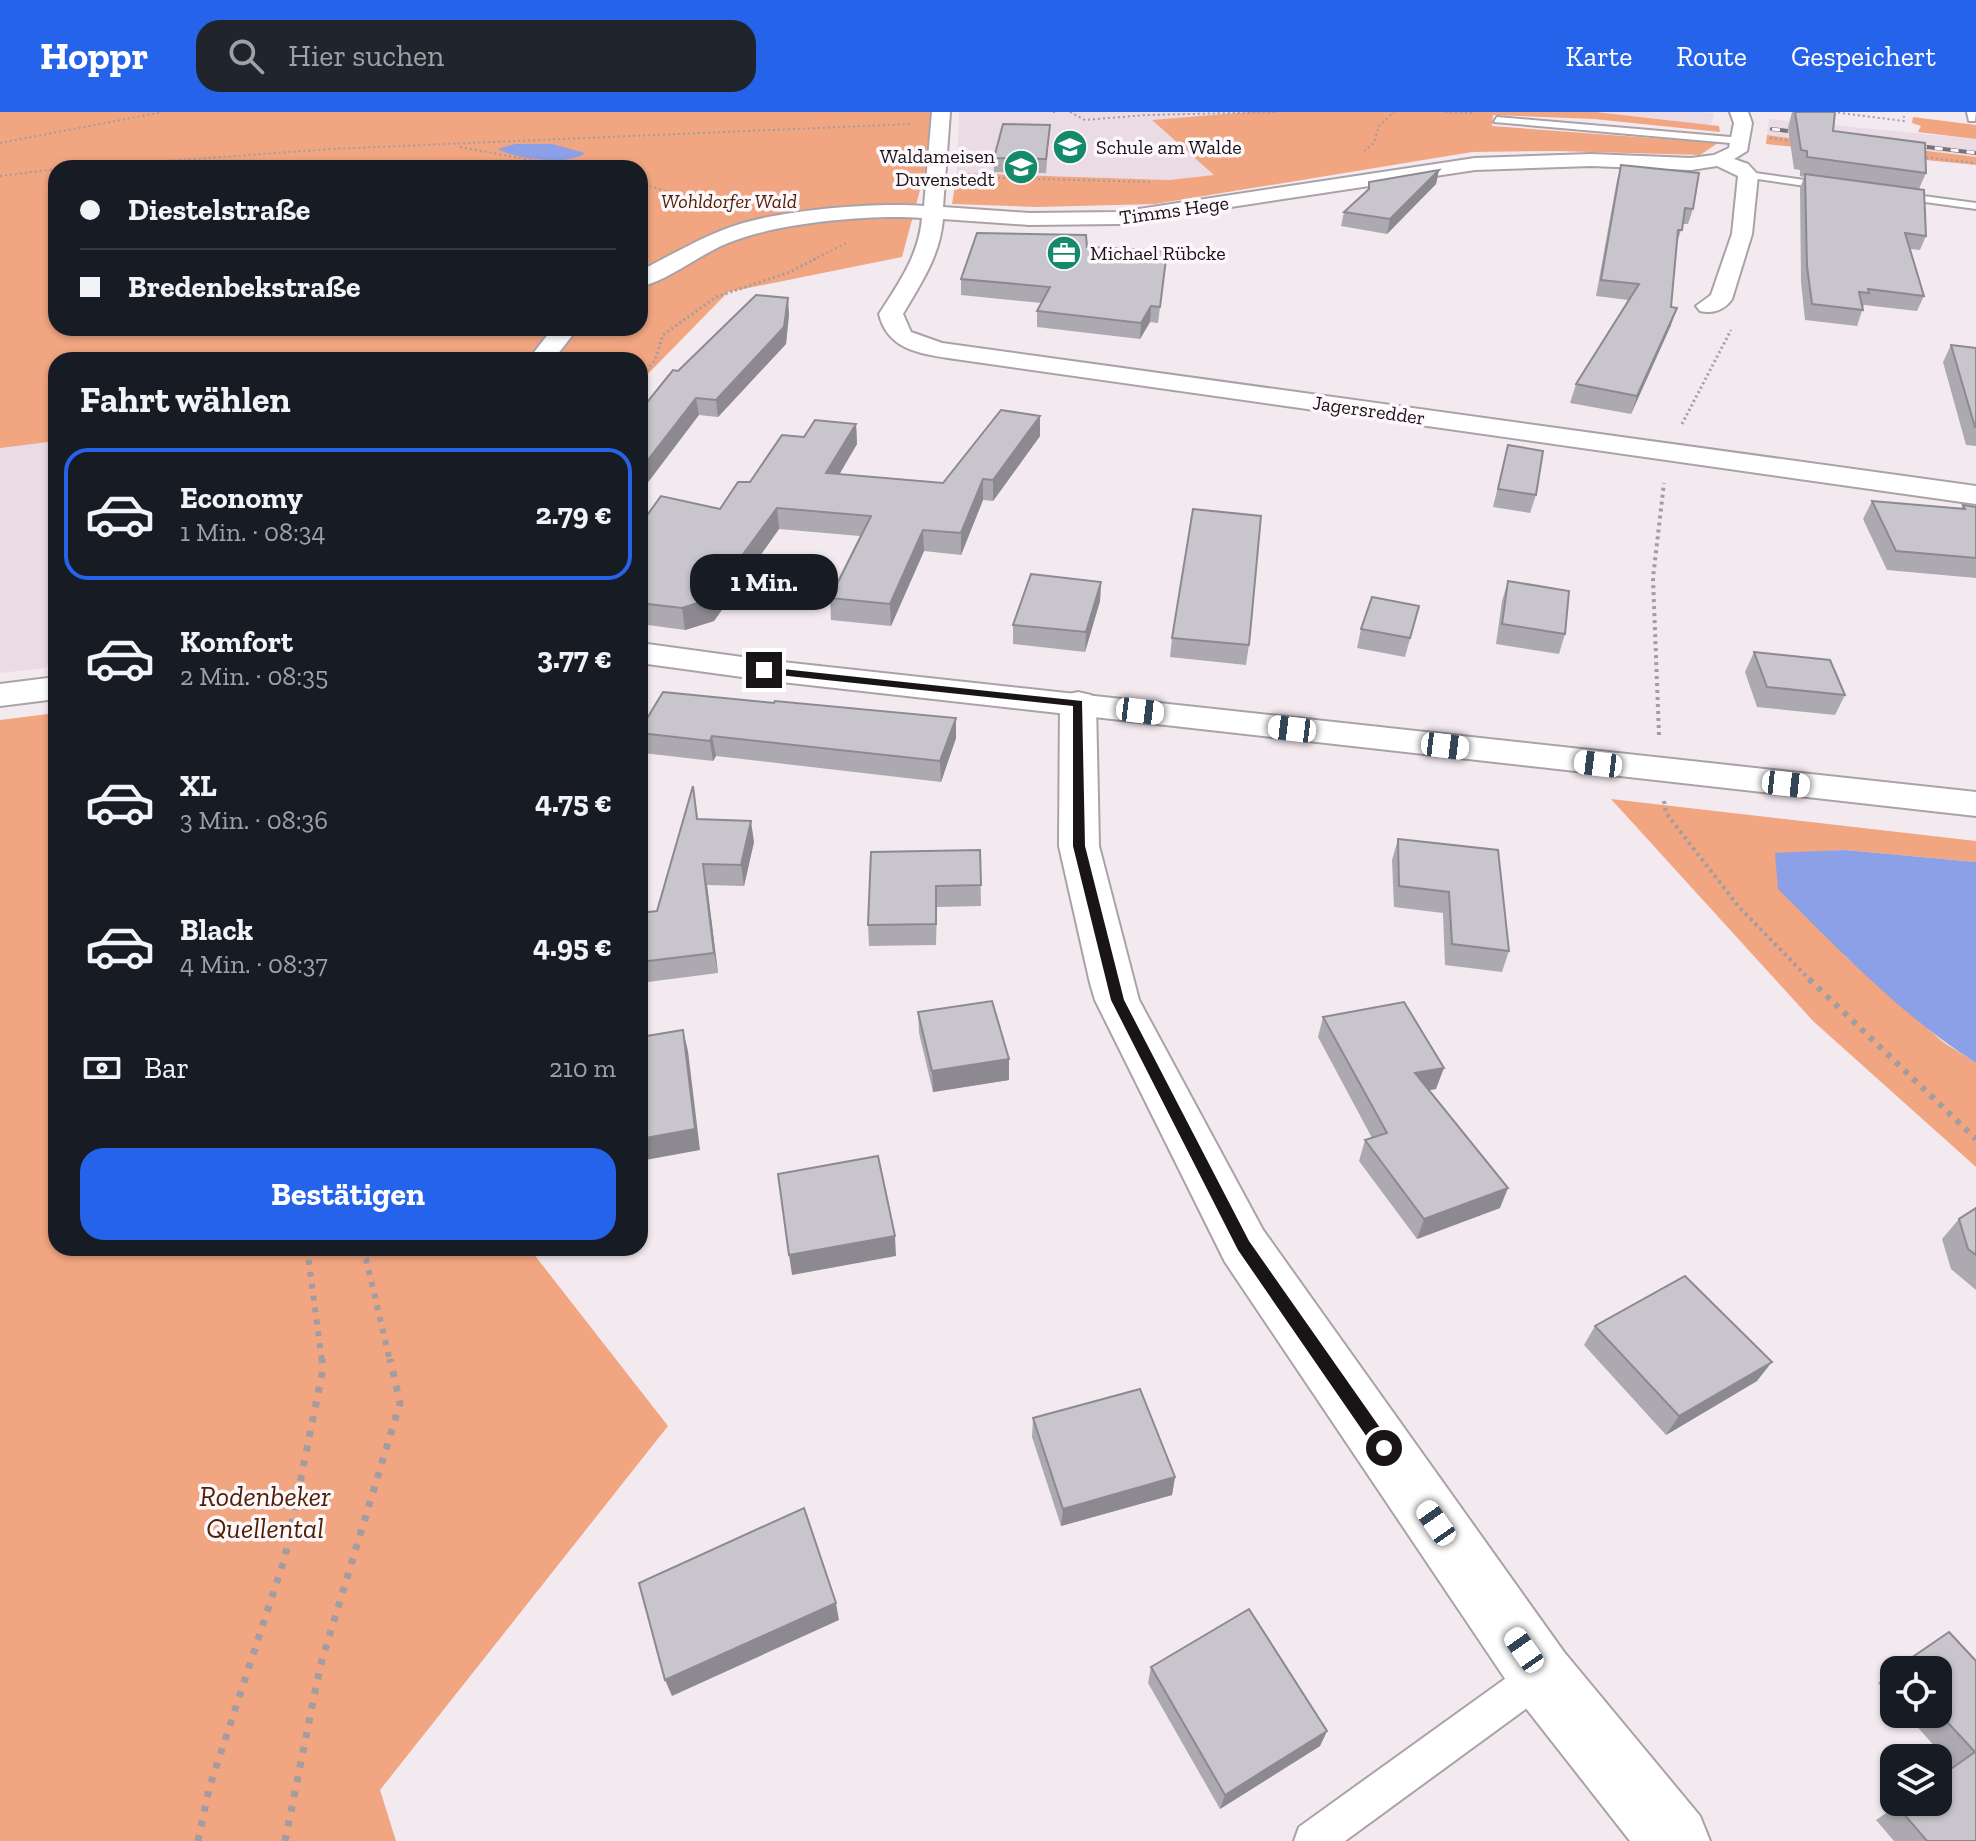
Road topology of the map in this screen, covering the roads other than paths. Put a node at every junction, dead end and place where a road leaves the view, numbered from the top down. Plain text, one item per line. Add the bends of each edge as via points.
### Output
1 (1739, 112) edge
2 (941, 117) edge
3 (1497, 120) dead end
4 (1743, 137) junction
5 (1718, 160) junction
6 (1748, 175) junction
7 (1839, 187) edge
8 (1884, 194) edge
9 (1976, 206) edge
10 (934, 211) junction
11 (648, 276) edge
12 (1708, 306) dead end
13 (560, 336) edge
14 (546, 352) edge
15 (1976, 495) edge
16 (648, 654) edge
17 (48, 689) edge
18 (0, 695) edge
19 (1078, 703) junction
20 (1976, 804) edge
21 (1541, 1675) junction
22 (1313, 1841) edge
23 (1675, 1841) edge

1 - 4 street
2 - 10 street
3 - 4 lane
4 - 5 street via 1738,151
5 - 6 street
5 - 10 street, Timms Hege via 1475,164 1119,218 1029,219
6 - 7 lane
6 - 12 street via 1742,234 1721,299
8 - 9 lane
10 - 11 street, Timms Hege via 765,224 718,239
10 - 15 street, Jagersredder via 922,263 891,314 904,339
13 - 14 street
16 - 19 street
17 - 18 street
19 - 20 street
19 - 21 street via 1079,846 1117,1000 1244,1246
21 - 22 lane
21 - 23 street

